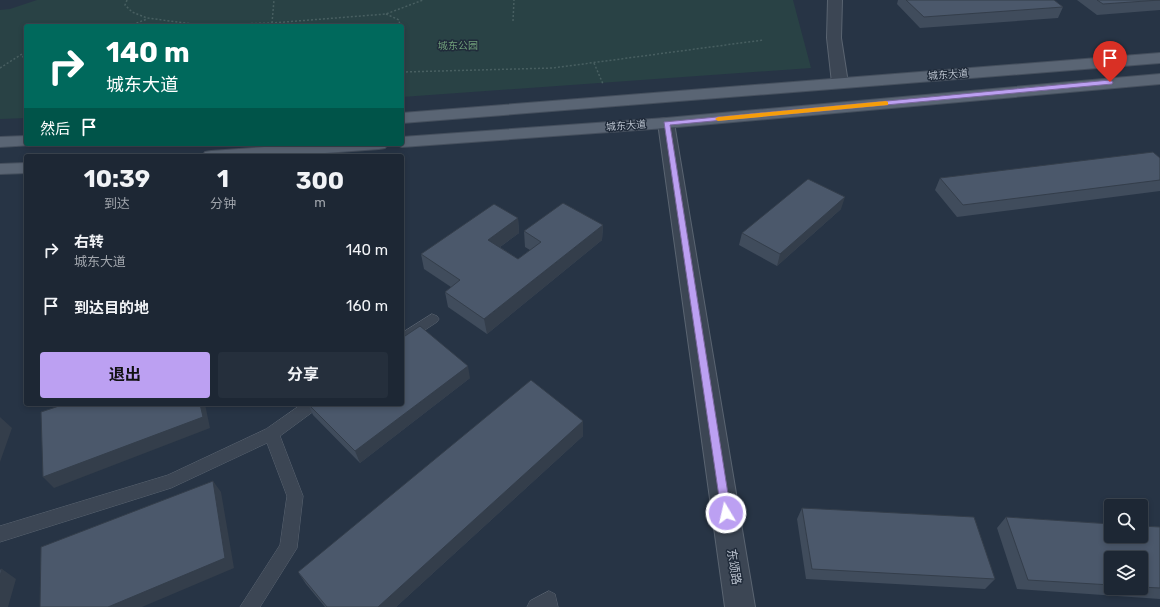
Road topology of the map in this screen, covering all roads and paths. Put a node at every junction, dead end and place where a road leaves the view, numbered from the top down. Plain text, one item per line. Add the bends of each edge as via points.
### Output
1 (127, 0) edge
2 (274, 0) edge
3 (424, 0) edge
4 (514, 0) edge
5 (835, 0) edge
6 (386, 14) junction
7 (147, 18) junction
8 (513, 21) dead end
9 (272, 23) junction
10 (134, 24) edge
11 (193, 24) edge
12 (236, 24) edge
13 (400, 24) edge
14 (762, 40) dead end
15 (1160, 58) edge
16 (24, 59) edge
17 (0, 68) edge
18 (404, 72) edge
19 (1160, 79) edge
20 (840, 83) junction
21 (404, 118) edge
22 (666, 124) junction
23 (24, 141) edge
24 (0, 142) edge
25 (404, 142) edge
26 (351, 146) edge
27 (239, 154) edge
28 (24, 168) edge
29 (0, 169) edge
30 (432, 319) dead end
31 (404, 339) edge
32 (310, 406) edge
33 (271, 434) junction
34 (0, 534) edge
35 (250, 607) edge
36 (536, 607) edge
37 (549, 607) edge
38 (740, 607) edge

1 - 7 path via 125,5 132,12
2 - 9 path
3 - 6 path
4 - 8 path
5 - 20 street via 834,38
6 - 9 path
6 - 13 path via 399,20
7 - 10 path
7 - 11 path
9 - 12 path
14 - 18 path via 554,68
15 - 20 main road, 城东大道
16 - 17 path via 22,54
19 - 22 main road, 城东大道
20 - 21 main road, 城东大道
22 - 25 main road, 城东大道
22 - 38 street, 东颂路
23 - 24 main road
26 - 27 main road
28 - 29 main road
30 - 31 lane
32 - 33 lane
33 - 34 lane via 171,481
33 - 35 lane via 295,496 288,548
36 - 37 lane via 549,600

